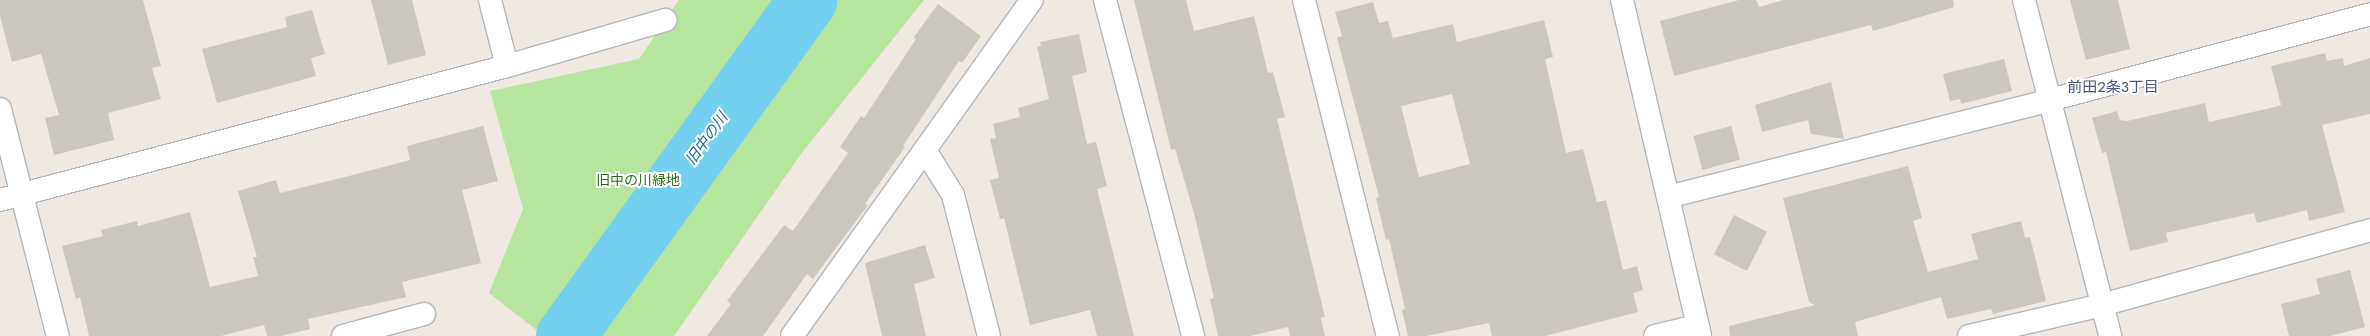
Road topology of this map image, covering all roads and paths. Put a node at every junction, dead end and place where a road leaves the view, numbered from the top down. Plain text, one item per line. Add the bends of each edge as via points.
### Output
1 (490, 0) edge
2 (1032, 0) edge
3 (1105, 0) edge
4 (1304, 0) edge
5 (1622, 0) edge
6 (2024, 0) edge
7 (2370, 14) edge
8 (665, 20) dead end
9 (507, 66) junction
10 (2050, 100) junction
11 (0, 109) edge
12 (925, 150) junction
13 (22, 194) junction
14 (1668, 197) junction
15 (0, 200) edge
16 (2370, 230) edge
17 (2102, 305) junction
18 (424, 314) dead end
19 (1698, 331) edge
20 (58, 336) edge
21 (343, 336) edge
22 (792, 336) edge
23 (989, 336) edge
24 (1193, 336) edge
25 (1388, 336) edge
26 (1655, 336) edge
27 (1969, 336) edge
28 (2110, 336) edge

1 - 9 street
2 - 12 street
3 - 24 street
4 - 25 street
5 - 14 street
6 - 10 street
7 - 10 street
8 - 9 street
9 - 13 street
10 - 14 street
10 - 17 street
11 - 13 street
12 - 22 street
12 - 23 street via 953,195
13 - 15 street
13 - 20 street
14 - 19 street
16 - 17 street
17 - 27 street
17 - 28 street
18 - 21 street
19 - 26 street

